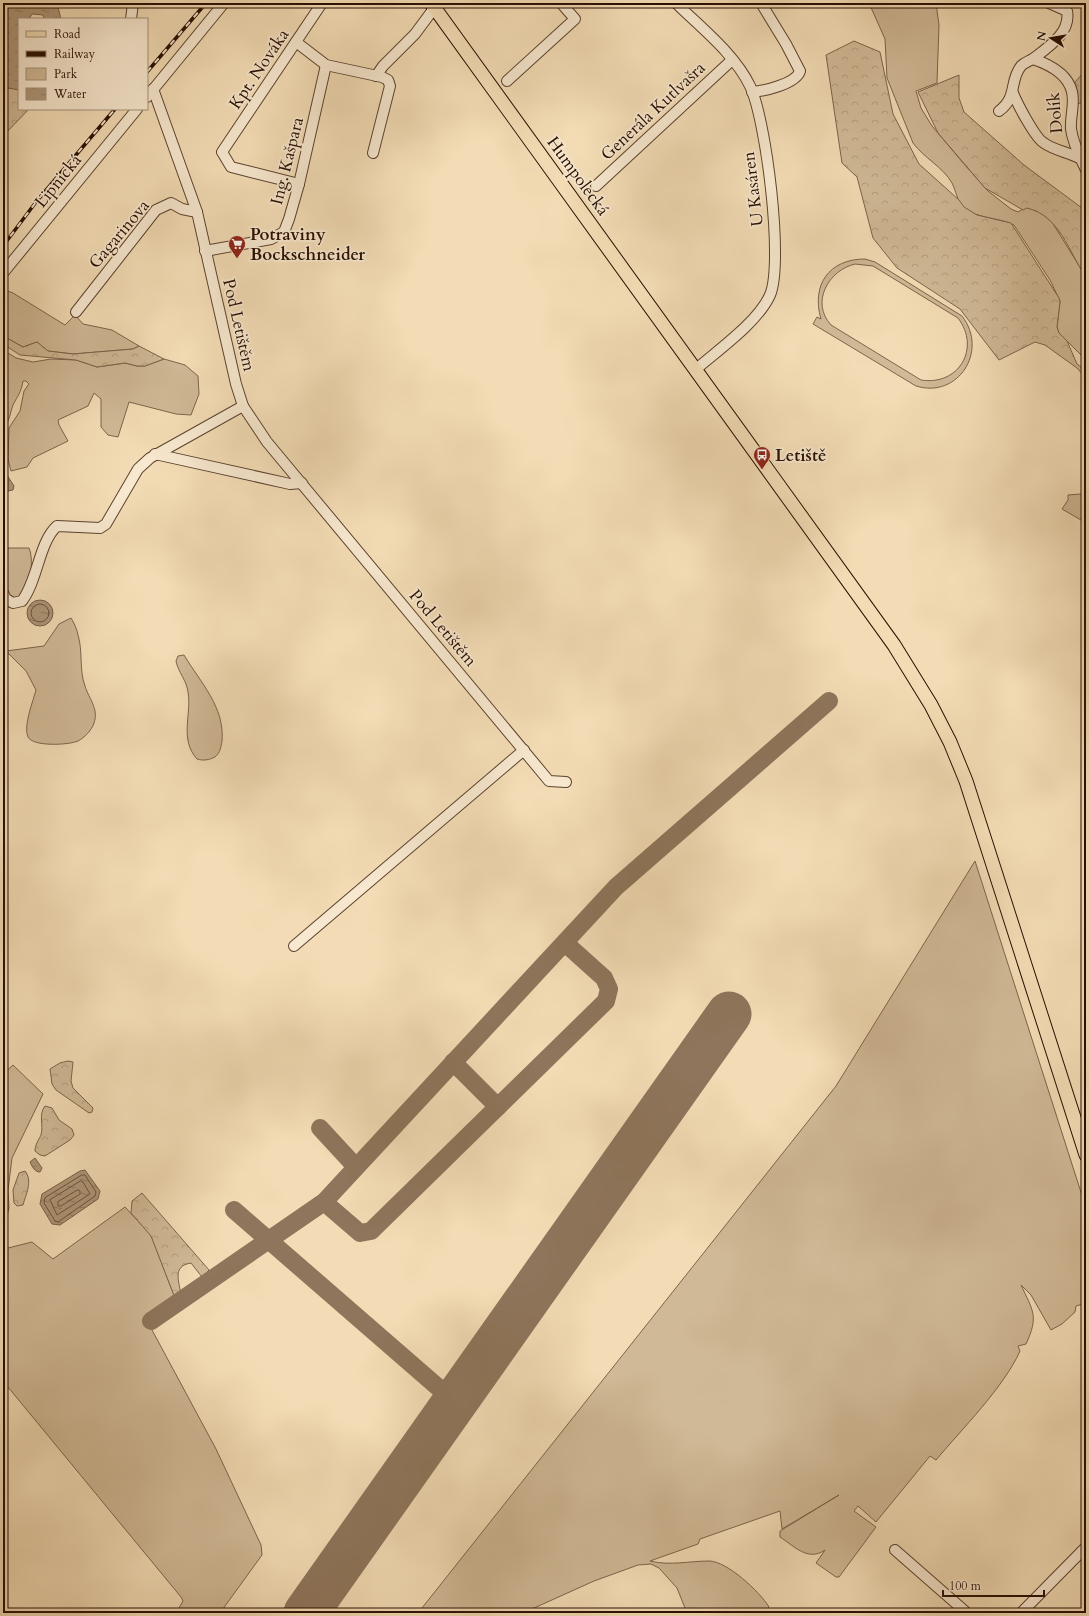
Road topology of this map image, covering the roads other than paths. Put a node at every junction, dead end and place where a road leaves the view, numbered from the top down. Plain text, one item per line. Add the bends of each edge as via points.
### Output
1 (134, 3) edge
2 (224, 3) edge
3 (322, 3) edge
4 (561, 3) edge
5 (676, 3) edge
6 (761, 3) edge
7 (1049, 3) edge
8 (435, 5) edge
9 (131, 18) edge
10 (296, 42) junction
11 (1033, 59) junction
12 (732, 60) junction
13 (326, 65) junction
14 (376, 76) junction
15 (507, 80) dead end
16 (752, 92) junction
17 (150, 93) edge
18 (1013, 93) junction
19 (136, 110) edge
20 (998, 111) dead end
21 (373, 153) dead end
22 (1081, 159) junction
23 (1086, 170) edge
24 (299, 184) junction
25 (596, 186) dead end
26 (197, 212) junction
27 (205, 251) junction
28 (3, 273) edge
29 (76, 312) dead end
30 (695, 370) junction
31 (243, 406) junction
32 (155, 454) junction
33 (302, 483) junction
34 (3, 594) edge
35 (524, 750) junction
36 (566, 782) dead end
37 (294, 946) dead end
38 (1086, 1155) edge
39 (1086, 1547) edge
40 (895, 1550) dead end
41 (1022, 1612) edge
42 (967, 1613) edge

1 - 9 street
2 - 17 street
3 - 10 street, Kpt. Nováka
4 - 15 street via 575,19
5 - 12 street, U Kasáren
6 - 16 street via 797,62 800,73 773,88
7 - 11 street via 1067,11 1069,21 1060,36
8 - 14 street via 415,34 382,66
8 - 30 main road, Humpolecká
10 - 13 street
10 - 24 street, Kpt. Nováka via 222,152 231,167
11 - 18 street via 1023,64 1018,71
11 - 22 street, Dolík via 1050,66 1068,80 1072,92 1071,129 1075,149
12 - 16 street, U Kasáren
12 - 25 street, Generála Kutlvašra
13 - 14 street
13 - 24 street, Ing. Kašpara
14 - 21 street via 387,79 390,84
16 - 30 street, U Kasáren via 762,134 774,224 773,286 756,317
17 - 26 street, Pod Letištěm
18 - 20 street via 1004,107
18 - 22 street, Dolík via 1041,141
19 - 28 street, Lipnická
22 - 23 street, Dolík
24 - 27 street, Ing. Kašpara via 284,232 271,239
26 - 27 street, Pod Letištěm
26 - 29 street, Gagarinova via 182,209 171,203 156,210
27 - 31 street, Pod Letištěm
30 - 38 main road, Humpolecká via 894,645 941,723 976,809
31 - 32 street
31 - 33 street, Pod Letištěm via 267,442
32 - 33 street via 290,484
32 - 34 street via 138,469 106,524 100,528 62,525 53,529 32,584 22,601 13,603
33 - 35 street, Pod Letištěm
35 - 36 street, Pod Letištěm via 549,781
35 - 37 street
39 - 41 street
40 - 42 street

